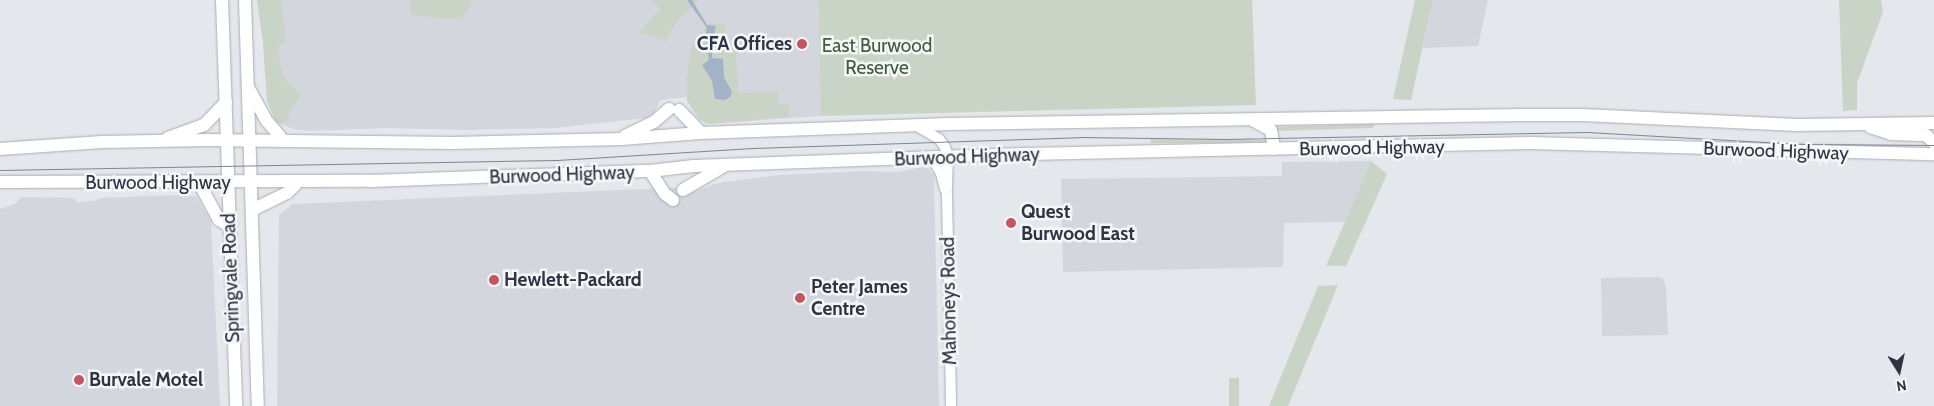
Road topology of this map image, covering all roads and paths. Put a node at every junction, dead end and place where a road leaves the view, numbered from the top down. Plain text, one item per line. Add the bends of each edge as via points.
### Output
1 (222, 0) edge
2 (245, 0) edge
3 (248, 86) junction
4 (226, 102) junction
5 (1250, 119) junction
6 (1863, 124) junction
7 (1934, 124) edge
8 (915, 126) junction
9 (702, 133) junction
10 (621, 138) junction
11 (161, 141) junction
12 (227, 141) junction
13 (249, 141) junction
14 (284, 141) junction
15 (1934, 143) edge
16 (0, 149) edge
17 (1274, 149) junction
18 (1934, 154) edge
19 (948, 157) junction
20 (932, 158) junction
21 (726, 165) junction
22 (650, 171) junction
23 (0, 182) edge
24 (199, 183) junction
25 (228, 183) junction
26 (251, 183) junction
27 (297, 183) junction
28 (683, 190) dead end
29 (947, 195) junction
30 (673, 200) dead end
31 (252, 210) junction
32 (230, 227) junction
33 (236, 406) edge
34 (258, 406) edge
35 (951, 406) edge

1 - 4 highway, Springvale Road
2 - 3 highway, Springvale Road
3 - 13 highway, Springvale Road
3 - 14 highway via 267,121
4 - 11 highway via 204,125
4 - 12 highway, Springvale Road
5 - 6 highway, Burwood Highway via 1552,115 1769,124
5 - 8 highway, Burwood Highway
5 - 17 highway via 1271,130
6 - 7 highway, Burwood Highway
6 - 15 highway via 1890,134 1926,135
8 - 9 highway, Burwood Highway
8 - 19 main road via 939,139
9 - 10 highway, Burwood Highway
9 - 10 highway via 674,110
10 - 14 highway, Burwood Highway via 420,144
11 - 12 highway, Burwood Highway
11 - 16 highway, Burwood Highway
12 - 13 highway, Burwood Highway
12 - 25 highway, Springvale Road
13 - 14 highway, Burwood Highway
13 - 26 highway, Springvale Road
17 - 18 highway, Burwood Highway via 1530,143
17 - 19 highway, Burwood Highway
19 - 20 highway, Burwood Highway
19 - 29 main road, Mahoneys Road
20 - 21 highway, Burwood Highway
20 - 29 main road, Mahoneys Road via 941,173
21 - 22 highway, Burwood Highway
21 - 28 highway
22 - 27 highway, Burwood Highway
22 - 30 highway via 665,194
23 - 24 highway, Burwood Highway
24 - 25 highway, Burwood Highway
24 - 32 highway via 218,220
25 - 26 highway, Burwood Highway
25 - 32 highway, Springvale Road
26 - 27 highway, Burwood Highway
26 - 31 highway, Springvale Road
27 - 31 highway via 287,193
29 - 35 main road, Mahoneys Road
31 - 34 highway, Springvale Road
32 - 33 highway, Springvale Road

